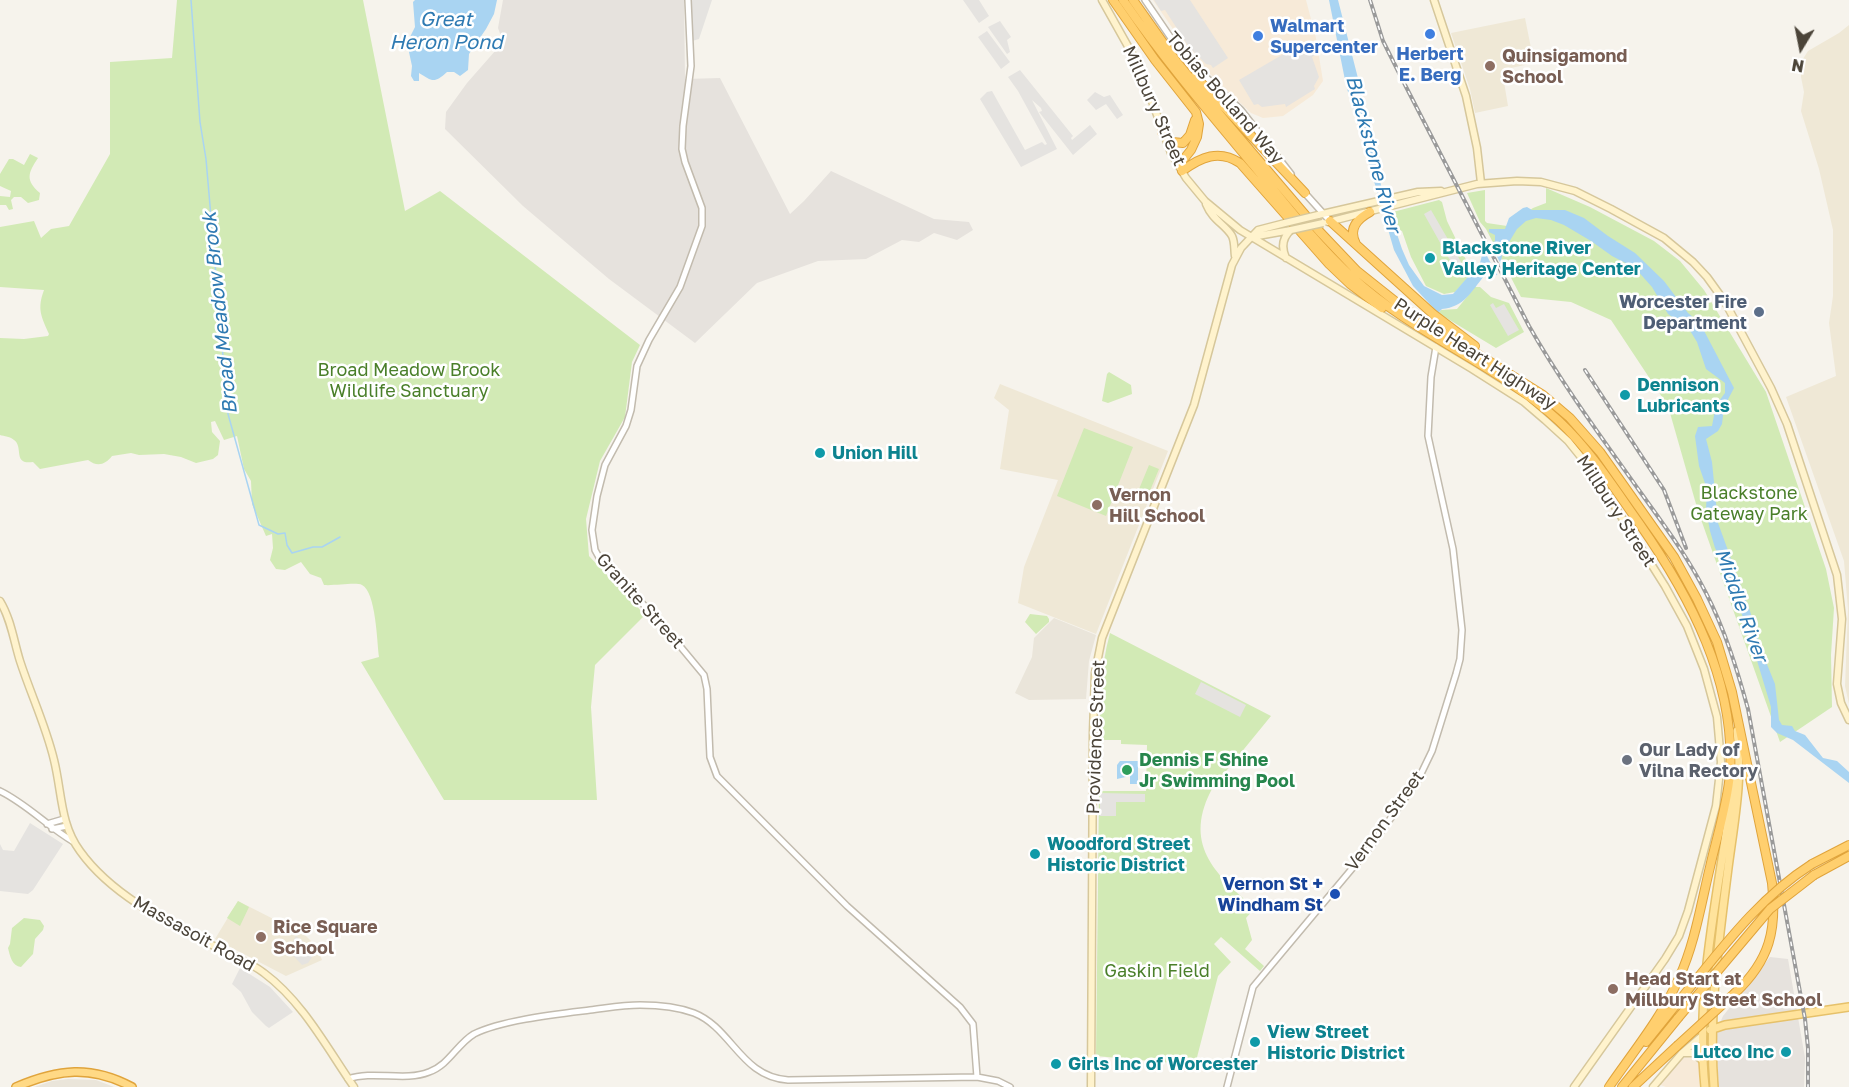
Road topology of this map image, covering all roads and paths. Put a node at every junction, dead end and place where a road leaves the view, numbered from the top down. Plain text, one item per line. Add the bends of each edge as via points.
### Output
1 (688, 0) edge
2 (1102, 0) edge
3 (1113, 0) edge
4 (1123, 0) edge
5 (1133, 0) edge
6 (1144, 0) edge
7 (1434, 0) edge
8 (1157, 35) junction
9 (1196, 112) junction
10 (1162, 132) junction
11 (1180, 168) junction
12 (1481, 183) junction
13 (1305, 193) junction
14 (1205, 201) junction
15 (1370, 208) junction
16 (1320, 214) junction
17 (1327, 222) junction
18 (1291, 230) junction
19 (1251, 237) junction
20 (1356, 246) junction
21 (1235, 257) junction
22 (1286, 258) junction
23 (1445, 344) junction
24 (1436, 347) junction
25 (1512, 374) junction
26 (0, 601) edge
27 (1732, 692) junction
28 (1849, 720) edge
29 (1730, 758) junction
30 (0, 791) edge
31 (66, 822) junction
32 (50, 826) junction
33 (74, 842) junction
34 (1849, 845) edge
35 (1849, 856) edge
36 (1849, 1007) edge
37 (1713, 1028) junction
38 (1703, 1035) junction
39 (1679, 1049) junction
40 (1703, 1061) junction
41 (977, 1077) junction
42 (348, 1079) junction
43 (16, 1087) edge
44 (132, 1087) edge
45 (354, 1087) edge
46 (1010, 1087) edge
47 (1091, 1087) edge
48 (1227, 1087) edge
49 (1574, 1087) edge
50 (1609, 1087) edge
51 (1622, 1087) edge
52 (1633, 1087) edge
53 (1653, 1087) edge
54 (1705, 1087) edge
55 (1714, 1087) edge

1 - 41 street, Granite Street via 691,66 682,149 702,208 702,226 680,287 637,366 629,417 601,476 592,541 600,560 704,675 710,757 717,776 847,906 967,1016 975,1034
2 - 10 main road, Millbury Street via 1139,66
3 - 9 highway
4 - 23 highway, Purple Heart Highway via 1181,78 1327,252 1385,305
5 - 8 highway, Purple Heart Highway
6 - 13 street, Tobias Bolland Way via 1191,63 1249,119
7 - 12 main road via 1467,96
8 - 13 highway
8 - 25 highway, Purple Heart Highway via 1221,116 1357,271 1401,306
9 - 10 highway via 1192,131 1183,143 1172,142
9 - 11 highway via 1197,137
10 - 11 main road, Millbury Street
11 - 14 main road, Millbury Street
11 - 23 highway via 1211,155 1227,156 1240,163 1350,285 1392,315
12 - 15 main road via 1429,191
12 - 28 main road via 1533,181 1575,191 1664,238 1693,262 1716,289 1780,406 1834,566 1841,606 1838,689
13 - 16 street, Tobias Bolland Way
14 - 19 main road, Millbury Street
14 - 21 main road via 1215,220 1232,237
15 - 16 main road
15 - 17 main road
15 - 20 highway via 1355,224 1352,233
16 - 17 street, Tobias Bolland Way
16 - 19 main road, bridge via 1262,228
17 - 18 main road, bridge
17 - 20 highway
18 - 19 main road
18 - 22 main road via 1282,243
19 - 21 main road, Providence Street
19 - 22 main road, Millbury Street
20 - 25 highway via 1432,314
21 - 47 main road, Providence Street via 1194,405 1113,606 1098,654 1093,733
22 - 24 main road, Millbury Street
23 - 29 highway, Purple Heart Highway via 1517,388 1564,426 1591,456 1655,546 1710,651 1725,705
24 - 48 street, Vernon Street via 1428,436 1453,549 1462,630 1456,674 1432,751 1418,780 1371,846 1253,987
24 - 49 main road, Millbury Street via 1524,402 1584,460 1687,626 1707,675 1717,717 1721,756 1719,796 1686,920 1665,959
25 - 27 highway, Purple Heart Highway via 1552,402 1587,435 1659,534 1708,620
26 - 31 main road, Massasoit Road via 55,762
27 - 37 main road via 1739,779
27 - 39 highway, Purple Heart Highway, bridge via 1772,883 1774,916 1762,961 1746,983
29 - 38 main road via 1731,800 1707,970
29 - 50 highway, Purple Heart Highway via 1724,812 1694,935 1679,978
30 - 32 street
31 - 32 street
31 - 33 main road, Massasoit Road
32 - 33 street
33 - 42 main road, Massasoit Road via 102,875 145,910 244,961 279,985
34 - 50 highway, bridge via 1789,879 1758,907
35 - 51 highway, bridge via 1814,875 1770,909
36 - 37 main road
37 - 38 main road
37 - 55 main road
38 - 39 main road
38 - 40 main road
39 - 40 main road
39 - 52 highway, Purple Heart Highway
39 - 53 main road
40 - 54 main road
41 - 42 street via 775,1079 754,1068 700,1016 638,1005 542,1017 487,1030 474,1035 429,1073
41 - 46 street
42 - 45 main road, Massasoit Road
43 - 44 highway via 50,1075 79,1072 100,1074

